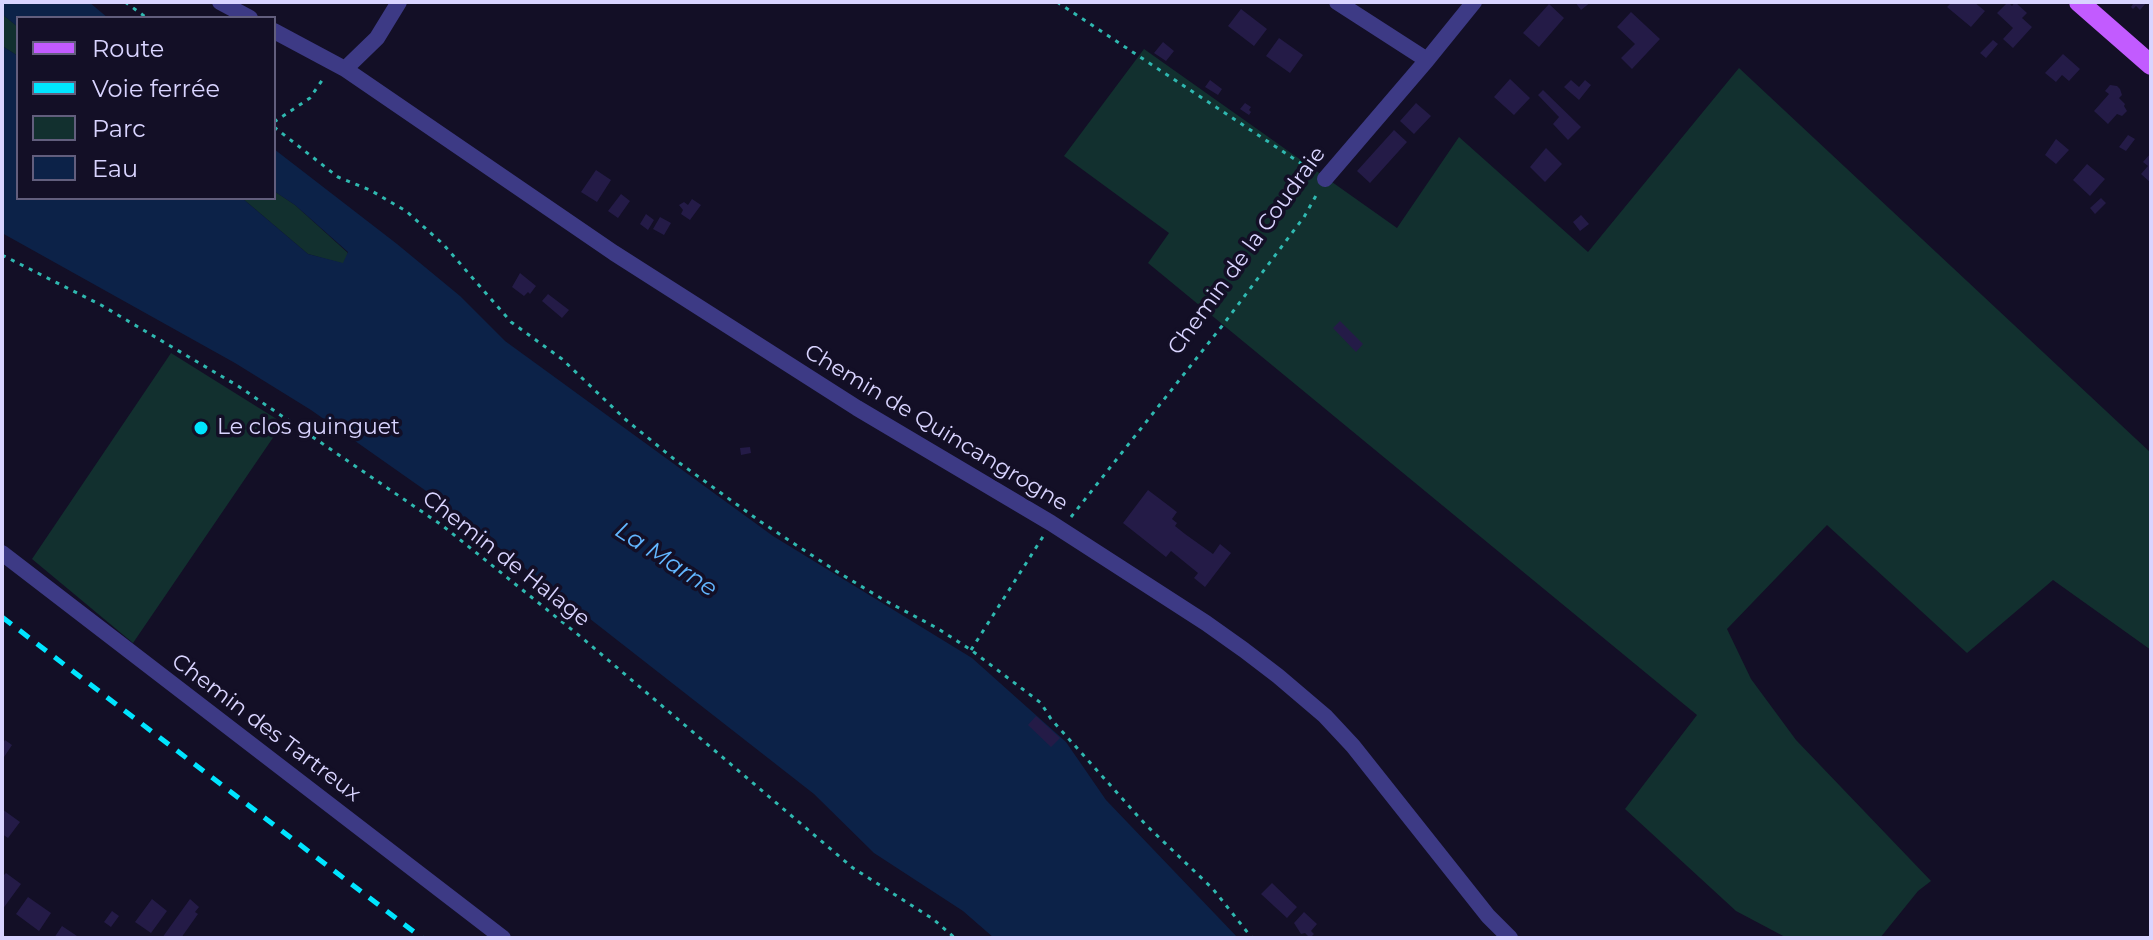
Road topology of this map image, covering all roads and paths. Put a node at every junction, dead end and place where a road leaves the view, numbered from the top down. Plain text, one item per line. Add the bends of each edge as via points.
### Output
1 (125, 2) edge
2 (220, 2) edge
3 (399, 2) edge
4 (1057, 2) edge
5 (1337, 2) edge
6 (1474, 2) edge
7 (2079, 2) edge
8 (144, 16) edge
9 (246, 16) edge
10 (276, 32) edge
11 (1427, 60) junction
12 (2151, 65) edge
13 (339, 66) junction
14 (276, 123) edge
15 (276, 126) edge
16 (1325, 179) junction
17 (2, 255) edge
18 (1056, 526) junction
19 (2, 553) edge
20 (971, 650) junction
21 (503, 938) edge
22 (955, 938) edge
23 (1252, 938) edge
24 (1510, 938) edge

1 - 8 path
2 - 9 street
3 - 13 street via 377,38
4 - 16 path
5 - 11 street
6 - 11 street, Chemin de la Coudraie
7 - 12 main road
10 - 13 street, Chemin de Quincangrogne
11 - 16 street, Chemin de la Coudraie
13 - 14 path via 310,98
13 - 18 street, Chemin de Quincangrogne via 614,253 857,408
15 - 20 path via 338,177 406,211 443,244 511,322 562,359 674,459 826,564
16 - 18 path, Chemin de la Coudraie via 1304,217 1222,326
17 - 22 path, Chemin de Halage via 101,305 238,386 443,526 853,868
18 - 20 path, Chemin de la Coudraie
18 - 24 street, Chemin de Quincangrogne via 1206,623 1325,716
19 - 21 street, Chemin des Tartreux
20 - 23 path via 1041,703

